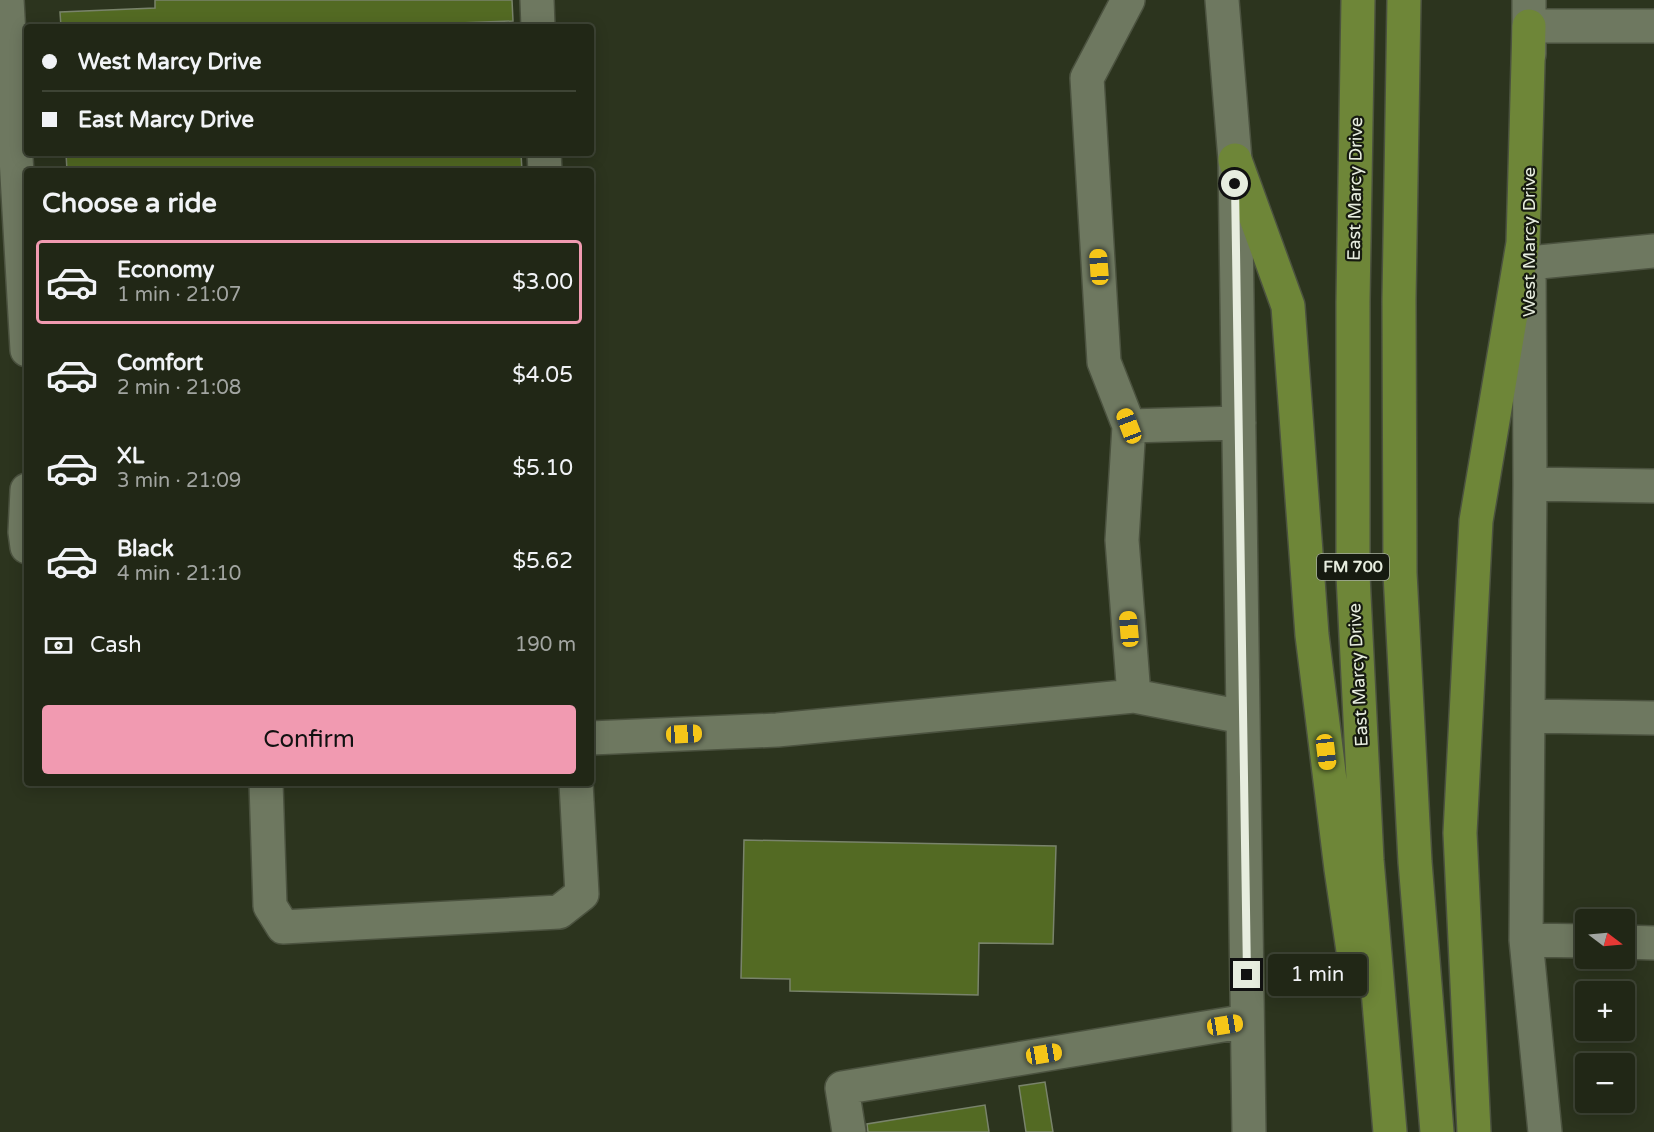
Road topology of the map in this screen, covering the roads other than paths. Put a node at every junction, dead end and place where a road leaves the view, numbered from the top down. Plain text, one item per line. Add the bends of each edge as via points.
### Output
1 (7, 0) edge
2 (537, 0) edge
3 (1128, 0) edge
4 (1222, 0) edge
5 (1358, 0) edge
6 (1404, 0) edge
7 (1529, 13) edge
8 (538, 24) edge
9 (1654, 26) edge
10 (1235, 160) junction
11 (1654, 250) edge
12 (1529, 263) junction
13 (24, 298) edge
14 (1239, 423) junction
15 (1129, 426) junction
16 (1530, 484) junction
17 (1654, 486) edge
18 (1134, 696) junction
19 (1528, 716) junction
20 (1243, 717) junction
21 (1654, 718) edge
22 (594, 738) edge
23 (266, 786) edge
24 (576, 786) edge
25 (1526, 940) junction
26 (1575, 942) edge
27 (1635, 942) edge
28 (1654, 943) edge
29 (1247, 1022) junction
30 (849, 1132) edge
31 (1249, 1132) edge
32 (1381, 1132) edge
33 (1390, 1132) edge
34 (1437, 1132) edge
35 (1474, 1132) edge
36 (1545, 1132) edge

1 - 13 street
2 - 8 street
3 - 15 street via 1087,78 1104,362
4 - 10 street
5 - 33 main road, East Marcy Drive / FM 700 via 1353,575 1367,860
6 - 34 main road, FM 700 via 1400,573 1414,862
7 - 9 street
7 - 12 street, West Marcy Drive
7 - 35 main road via 1522,243 1476,521 1460,833
10 - 14 street
10 - 32 main road via 1288,306 1311,635
11 - 12 street
12 - 16 street, West Marcy Drive
14 - 15 street
14 - 20 street
15 - 18 street via 1122,540
16 - 17 street
16 - 19 street
18 - 20 street
18 - 22 street via 777,730
19 - 21 street
19 - 25 street
20 - 29 street
23 - 24 street via 270,906 283,927 559,912 582,894
25 - 26 street
25 - 36 street
27 - 28 street
29 - 30 street via 842,1088
29 - 31 street

